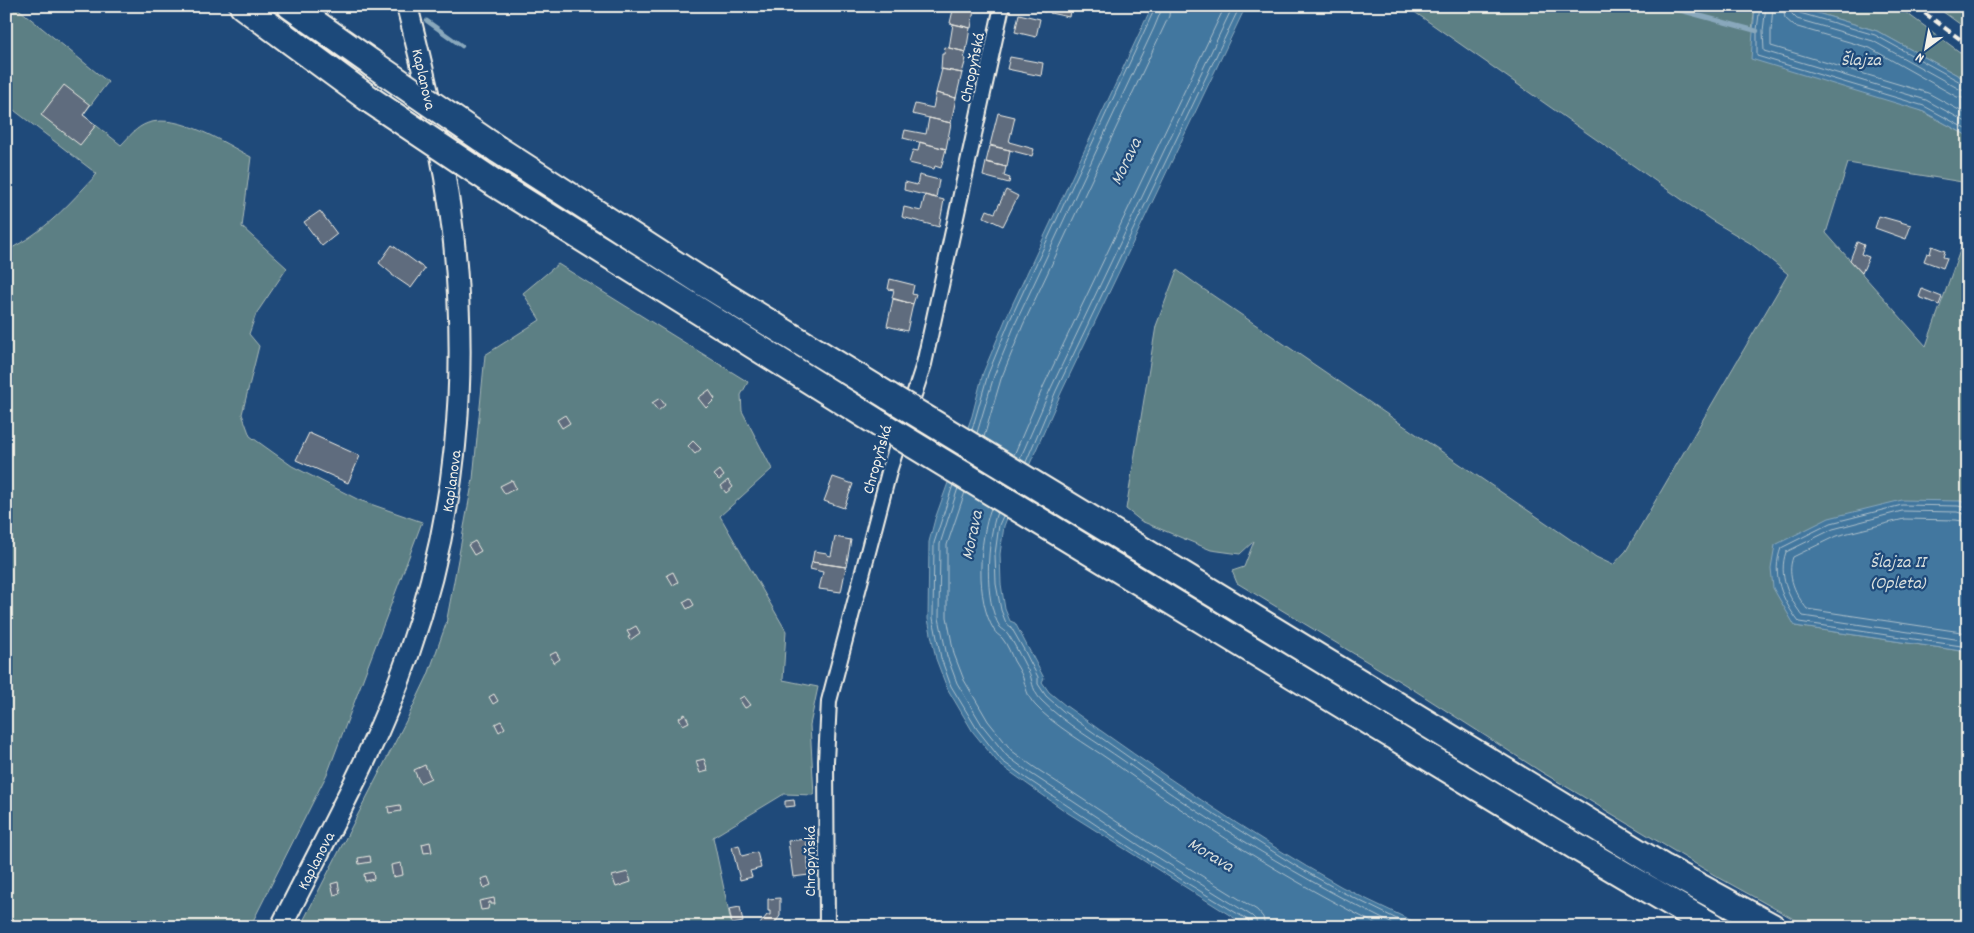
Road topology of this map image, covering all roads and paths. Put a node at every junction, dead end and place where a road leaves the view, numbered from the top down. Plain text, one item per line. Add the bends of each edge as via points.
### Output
1 (243, 6) edge
2 (292, 6) edge
3 (407, 6) edge
4 (1002, 6) edge
5 (281, 927) edge
6 (827, 927) edge
7 (1713, 927) edge
8 (1772, 927) edge

1 - 7 highway, bridge via 372,102 496,184 883,426
2 - 8 highway, bridge via 496,149 709,286 1664,868
3 - 5 main road, Kaplanova via 430,99 454,250 461,371 451,482 431,582 394,695
4 - 6 street, Chropyňská via 924,364 890,468 829,701

